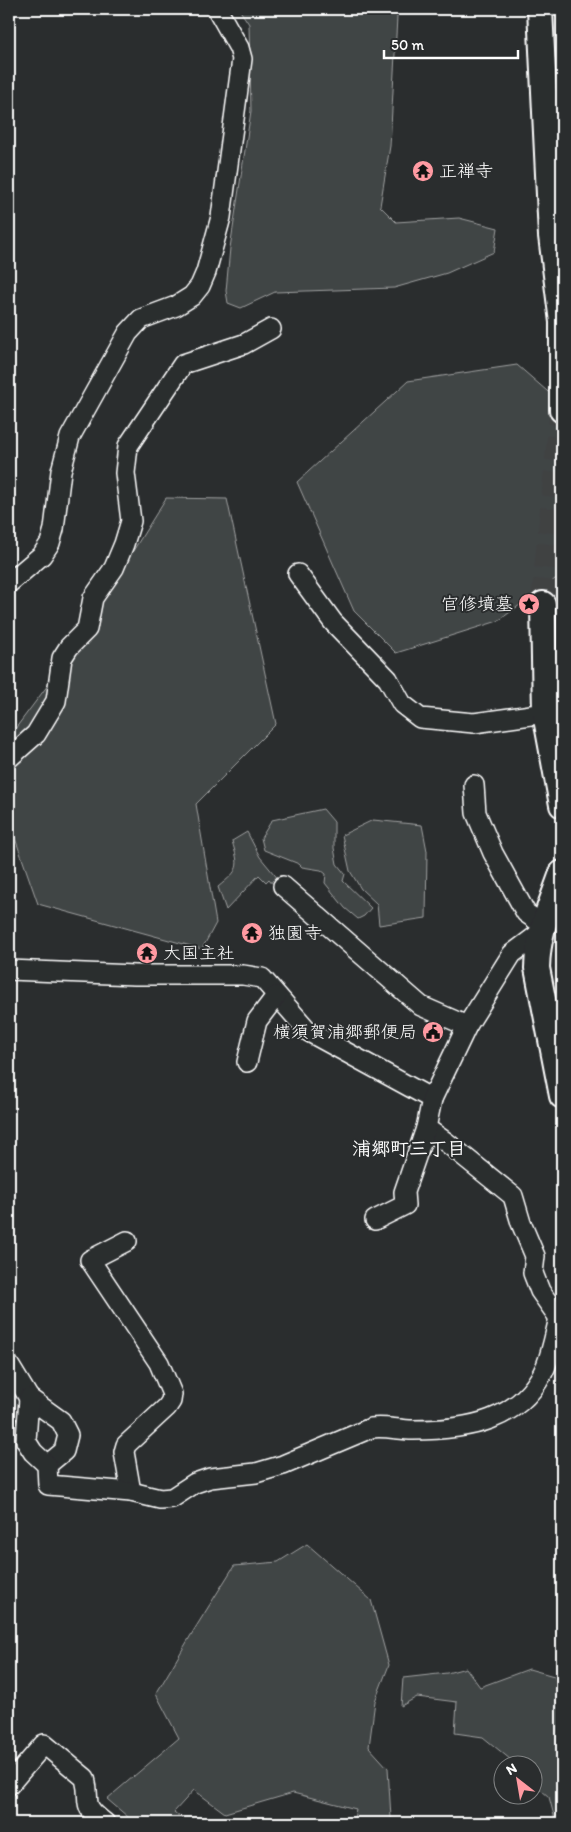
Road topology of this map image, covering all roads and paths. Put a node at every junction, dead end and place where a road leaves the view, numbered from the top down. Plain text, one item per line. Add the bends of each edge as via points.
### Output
1 (217, 9) edge
2 (540, 9) edge
3 (271, 329) dead end
4 (562, 410) edge
5 (298, 574) dead end
6 (9, 583) edge
7 (543, 604) tunnel mouth
8 (546, 713) junction
9 (9, 758) edge
10 (474, 785) dead end
11 (562, 805) edge
12 (562, 873) edge
13 (283, 886) dead end
14 (541, 929) junction
15 (9, 970) edge
16 (276, 996) junction
17 (467, 1026) junction
18 (247, 1062) dead end
19 (562, 1096) edge
20 (432, 1099) junction
21 (426, 1128) junction
22 (375, 1220) dead end
23 (127, 1241) dead end
24 (561, 1318) edge
25 (9, 1365) edge
26 (29, 1398) junction
27 (47, 1465) junction
28 (131, 1492) junction
29 (9, 1785) edge
30 (106, 1823) edge

1 - 6 street via 242,59 221,217 206,272 192,296 176,306 141,319 128,334 70,437 61,471 50,543 42,555
2 - 4 street via 551,236 562,322
3 - 9 street via 244,344 183,364 128,446 125,473 130,521 124,544 114,568 93,598 87,629 68,646 62,658 56,701 36,734
5 - 8 street via 333,622 388,679 402,704 420,718 474,723
7 - 8 street
8 - 11 street
10 - 14 street via 476,812 492,853 526,913
12 - 14 street
13 - 17 street via 421,1006
14 - 17 street via 512,954
14 - 19 street via 537,968
15 - 16 street via 243,976 262,978
16 - 18 street via 257,1021
16 - 20 street via 308,1032
17 - 20 street
20 - 21 street
21 - 22 street via 404,1192 405,1205
21 - 24 street via 513,1196 535,1256 533,1273 540,1291
23 - 28 street via 90,1260 159,1363 172,1394 167,1407 126,1445 124,1452
24 - 28 street via 546,1366 536,1385 517,1405 489,1420 453,1429 371,1428 283,1465 195,1483 172,1498 160,1499
25 - 26 street
26 - 27 street via 26,1440
26 - 27 street via 62,1421 68,1435 64,1451
27 - 28 street via 48,1485
29 - 30 street via 44,1744 85,1778 87,1805

